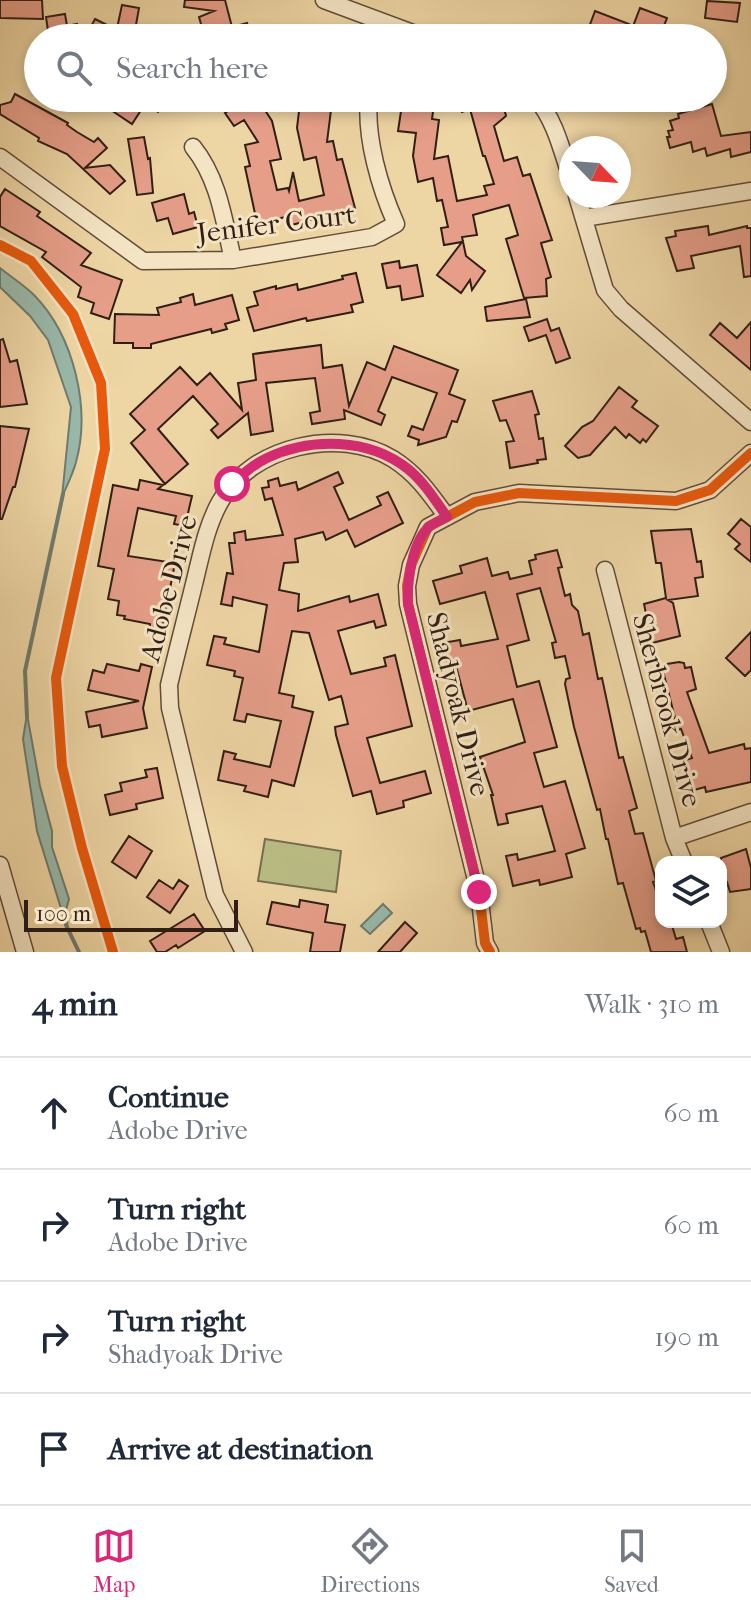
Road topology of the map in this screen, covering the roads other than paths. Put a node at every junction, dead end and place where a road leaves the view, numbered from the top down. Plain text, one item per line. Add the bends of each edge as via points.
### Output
1 (324, 0) edge
2 (372, 24) edge
3 (371, 112) edge
4 (546, 112) edge
5 (559, 139) edge
6 (193, 147) dead end
7 (0, 157) edge
8 (751, 191) edge
9 (581, 208) edge
10 (584, 218) junction
11 (233, 260) junction
12 (751, 422) edge
13 (751, 453) edge
14 (447, 517) junction
15 (605, 570) dead end
16 (751, 812) edge
17 (674, 838) junction
18 (682, 856) edge
19 (1, 872) edge
20 (711, 928) edge
21 (25, 952) edge
22 (244, 952) edge
23 (490, 952) edge
24 (721, 952) edge

1 - 2 street
3 - 11 street, Jenifer Court via 377,168 396,224 372,237
4 - 5 street
6 - 11 street via 214,180
7 - 11 street, Jenifer Court via 143,261
8 - 10 street
9 - 10 street
10 - 12 street via 605,290
13 - 14 street, Shadyoak Drive via 710,490 676,501 519,493 475,502
14 - 22 street, Adobe Drive via 409,470 373,449 341,443 266,458 232,484 213,517 169,685 170,708 215,895
14 - 23 street, Shadyoak Drive via 428,527 418,546 408,604
15 - 17 street, Sherbrook Drive
16 - 17 street
17 - 18 street, Sherbrook Drive
19 - 21 street
20 - 24 street

